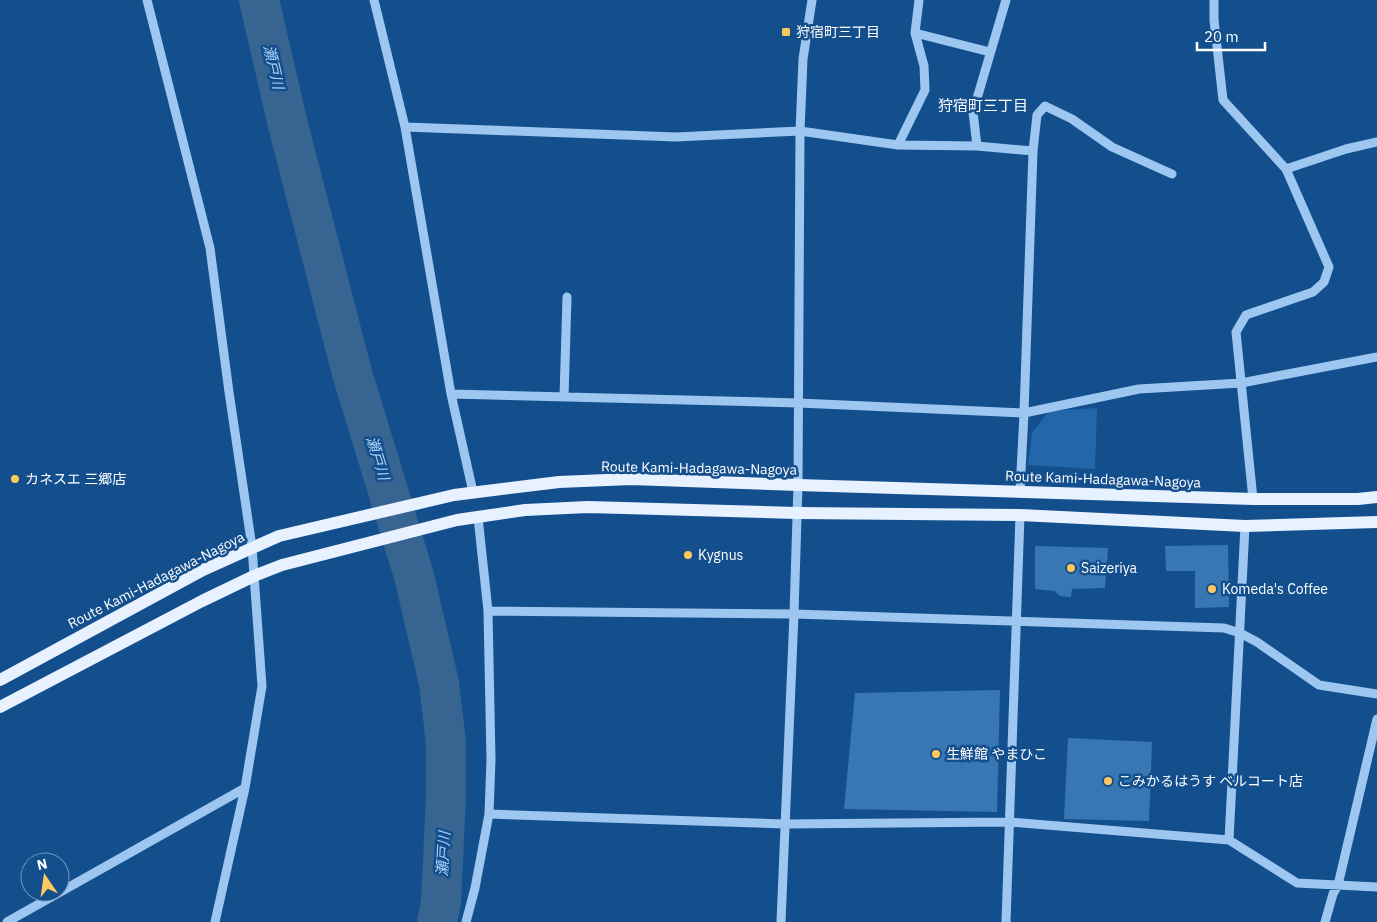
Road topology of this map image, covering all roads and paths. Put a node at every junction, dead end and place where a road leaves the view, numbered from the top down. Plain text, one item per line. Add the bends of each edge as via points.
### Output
1 (147, 0) edge
2 (374, 0) edge
3 (812, 0) edge
4 (919, 0) edge
5 (1006, 0) edge
6 (1214, 0) edge
7 (915, 32) junction
8 (990, 52) junction
9 (405, 127) junction
10 (800, 131) junction
11 (1377, 142) edge
12 (898, 145) junction
13 (977, 146) junction
14 (1033, 151) junction
15 (1286, 169) junction
16 (1172, 174) dead end
17 (567, 297) dead end
18 (1377, 357) edge
19 (1241, 383) junction
20 (451, 394) junction
21 (564, 397) junction
22 (799, 403) junction
23 (1024, 413) junction
24 (798, 486) junction
25 (1020, 491) junction
26 (473, 492) junction
27 (1377, 498) edge
28 (1253, 499) junction
29 (797, 513) junction
30 (1020, 516) junction
31 (478, 517) junction
32 (1377, 522) edge
33 (1245, 526) junction
34 (252, 547) junction
35 (254, 576) junction
36 (488, 611) junction
37 (794, 614) junction
38 (1017, 621) junction
39 (1240, 633) junction
40 (0, 680) edge
41 (1377, 694) edge
42 (0, 707) edge
43 (1377, 719) edge
44 (245, 788) junction
45 (489, 814) junction
46 (1009, 822) junction
47 (786, 824) junction
48 (1229, 840) junction
49 (1338, 885) junction
50 (1377, 887) edge
51 (7, 922) edge
52 (215, 922) edge
53 (466, 922) edge
54 (781, 922) edge
55 (1006, 922) edge
56 (1325, 922) edge

1 - 34 street via 210,248
2 - 9 street
3 - 10 street via 803,59
4 - 7 street
5 - 8 street
6 - 15 street via 1223,100
7 - 8 street
7 - 12 street via 924,66 925,90
8 - 13 street via 972,112
9 - 10 street via 676,137
9 - 20 street
10 - 12 street
10 - 22 street
11 - 15 street
12 - 13 street
13 - 14 street
14 - 16 street via 1037,115 1045,106 1072,119 1112,147
14 - 23 street
15 - 19 street via 1329,267 1324,282 1313,292 1246,315 1236,332
17 - 21 street
18 - 19 street
19 - 23 street via 1140,389
19 - 28 street
20 - 21 street
20 - 26 street
21 - 22 street
22 - 23 street
22 - 24 street
23 - 25 street
24 - 25 main road, Route Kami-Hadagawa-Nagoya
24 - 26 main road, Route Kami-Hadagawa-Nagoya via 631,479 559,482
24 - 29 street
25 - 28 main road, Route Kami-Hadagawa-Nagoya
26 - 34 main road, Route Kami-Hadagawa-Nagoya via 278,536
27 - 28 main road, Route Kami-Hadagawa-Nagoya
29 - 30 main road
29 - 31 main road via 588,507 525,510
29 - 37 street
30 - 33 main road
30 - 38 street
31 - 35 main road via 282,565
31 - 36 street
32 - 33 main road
33 - 39 street
34 - 35 street
34 - 40 main road, Route Kami-Hadagawa-Nagoya via 203,570
35 - 42 main road
35 - 44 street via 262,686
36 - 37 street
36 - 45 street
37 - 38 street
37 - 47 street
38 - 39 street via 1224,628
38 - 46 street
39 - 41 street via 1319,685
39 - 48 street
43 - 49 street
44 - 51 street
44 - 52 street
45 - 47 street
45 - 53 street
46 - 47 street
46 - 48 street
46 - 55 street
47 - 54 street
48 - 49 street via 1297,883
49 - 50 street
49 - 56 street

